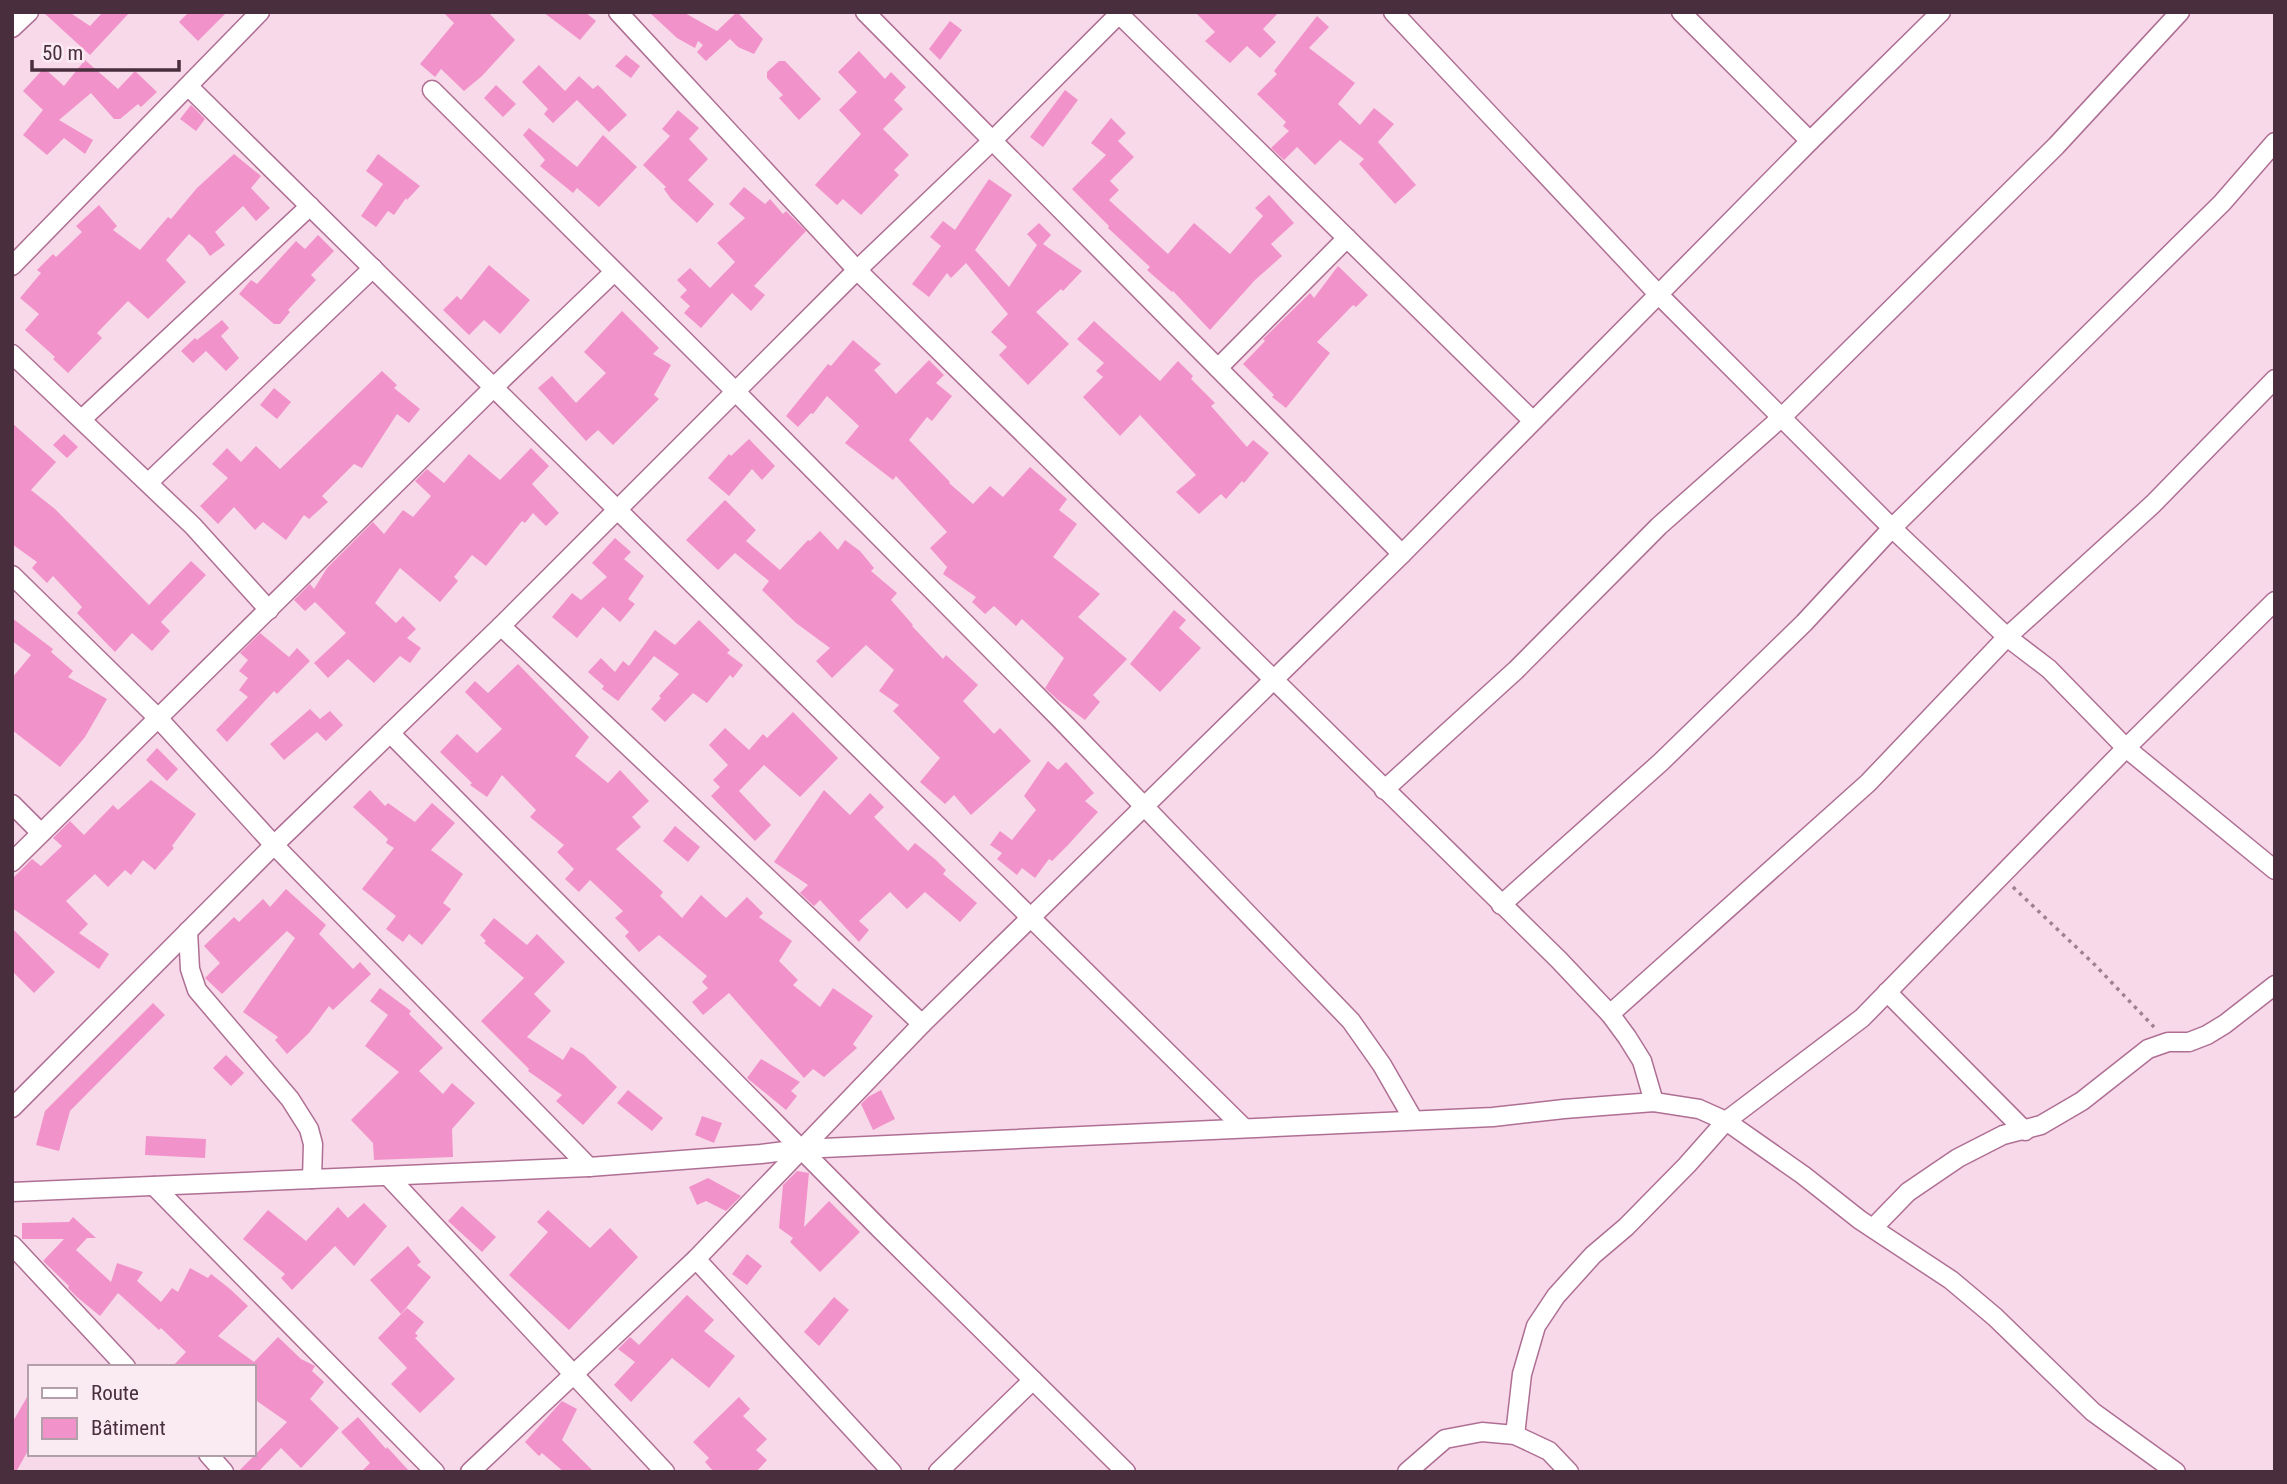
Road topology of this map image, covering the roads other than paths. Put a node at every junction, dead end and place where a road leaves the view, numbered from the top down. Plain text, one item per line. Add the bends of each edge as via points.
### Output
1 (29, 12) edge
2 (260, 12) edge
3 (618, 12) edge
4 (865, 12) edge
5 (1393, 12) edge
6 (1681, 12) edge
7 (1941, 12) edge
8 (2180, 12) edge
9 (1119, 13) edge
10 (12, 28) edge
11 (188, 86) junction
12 (432, 90) dead end
13 (993, 140) junction
14 (1810, 141) junction
15 (2275, 142) edge
16 (310, 206) junction
17 (1347, 238) junction
18 (12, 266) edge
19 (373, 268) junction
20 (857, 270) junction
21 (614, 272) junction
22 (1658, 295) junction
23 (12, 354) edge
24 (1219, 368) junction
25 (2275, 379) edge
26 (494, 387) junction
27 (735, 391) junction
28 (1782, 417) junction
29 (82, 419) junction
30 (1532, 420) junction
31 (149, 482) junction
32 (618, 509) junction
33 (1892, 528) junction
34 (1402, 554) junction
35 (12, 575) edge
36 (2275, 601) edge
37 (269, 610) junction
38 (501, 626) junction
39 (2007, 637) junction
40 (1273, 680) junction
41 (158, 718) junction
42 (390, 733) junction
43 (2126, 748) junction
44 (1384, 790) junction
45 (12, 804) edge
46 (1145, 806) junction
47 (41, 833) junction
48 (274, 845) junction
49 (12, 862) edge
50 (2275, 870) edge
51 (1501, 905) junction
52 (1031, 918) junction
53 (188, 931) junction
54 (2275, 985) edge
55 (1887, 992) junction
56 (1610, 1014) junction
57 (922, 1024) junction
58 (1654, 1102) junction
59 (12, 1108) edge
60 (1413, 1119) junction
61 (1726, 1121) junction
62 (1244, 1128) junction
63 (2025, 1131) junction
64 (801, 1149) junction
65 (589, 1167) junction
66 (388, 1176) junction
67 (312, 1179) junction
68 (154, 1186) junction
69 (12, 1192) edge
70 (1873, 1228) junction
71 (12, 1245) edge
72 (696, 1259) junction
73 (124, 1365) edge
74 (573, 1374) junction
75 (1033, 1380) junction
76 (1515, 1435) junction
77 (210, 1456) edge
78 (2171, 1470) edge
79 (224, 1472) edge
80 (435, 1472) edge
81 (470, 1472) edge
82 (664, 1472) edge
83 (892, 1472) edge
84 (938, 1472) edge
85 (1126, 1472) edge
86 (1407, 1472) edge
87 (1569, 1472) edge

1 - 10 street
2 - 11 street
3 - 20 street
4 - 13 street
5 - 22 street
6 - 14 street
7 - 14 street
8 - 28 street via 2056,146
9 - 13 street
9 - 17 street
11 - 16 street
11 - 18 street
12 - 21 street
13 - 20 street
13 - 24 street
14 - 22 street
15 - 33 street via 2222,203
16 - 19 street
16 - 29 street
17 - 24 street
17 - 30 street
19 - 26 street
19 - 31 street
20 - 27 street
20 - 40 street
21 - 26 street
21 - 27 street
22 - 28 street
22 - 30 street
23 - 29 street
24 - 34 street
25 - 39 street via 2153,504
26 - 32 street
26 - 37 street
27 - 32 street
27 - 46 street
28 - 33 street
28 - 44 street via 1659,526 1516,670
29 - 31 street
30 - 34 street
31 - 37 street
32 - 38 street
32 - 52 street
33 - 39 street
33 - 51 street via 1804,623 1661,762
34 - 40 street
35 - 41 street
36 - 43 street
37 - 41 street
38 - 42 street
38 - 57 street
39 - 43 street via 2049,670
39 - 56 street via 1868,783
40 - 44 street
40 - 46 street
41 - 47 street
41 - 48 street
42 - 48 street
42 - 64 street
43 - 50 street
43 - 55 street
44 - 51 street
45 - 47 street
46 - 52 street
46 - 60 street via 1351,1020
47 - 49 street
48 - 53 street
48 - 65 street
51 - 56 street
52 - 57 street
52 - 62 street
53 - 59 street
53 - 67 street via 190,969 197,990 290,1099 309,1129
54 - 63 street via 2207,1035 2148,1049 2082,1101
55 - 61 street via 1862,1018
55 - 63 street
56 - 58 street via 1642,1061
57 - 64 street
58 - 60 street via 1493,1117
58 - 61 street via 1699,1109
60 - 62 street
61 - 70 street
61 - 76 street via 1556,1296 1536,1326 1522,1374
62 - 64 street
63 - 70 street via 2003,1135 1958,1158 1908,1192
64 - 65 street
64 - 72 street
64 - 75 street
65 - 66 street
66 - 67 street
66 - 74 street
67 - 68 street
68 - 69 street
68 - 80 street
70 - 78 street via 1951,1280 2092,1412
71 - 73 street
72 - 74 street
72 - 83 street
74 - 81 street
74 - 82 street
75 - 84 street
75 - 85 street
76 - 86 street via 1482,1432 1445,1439
76 - 87 street via 1549,1451
77 - 79 street

